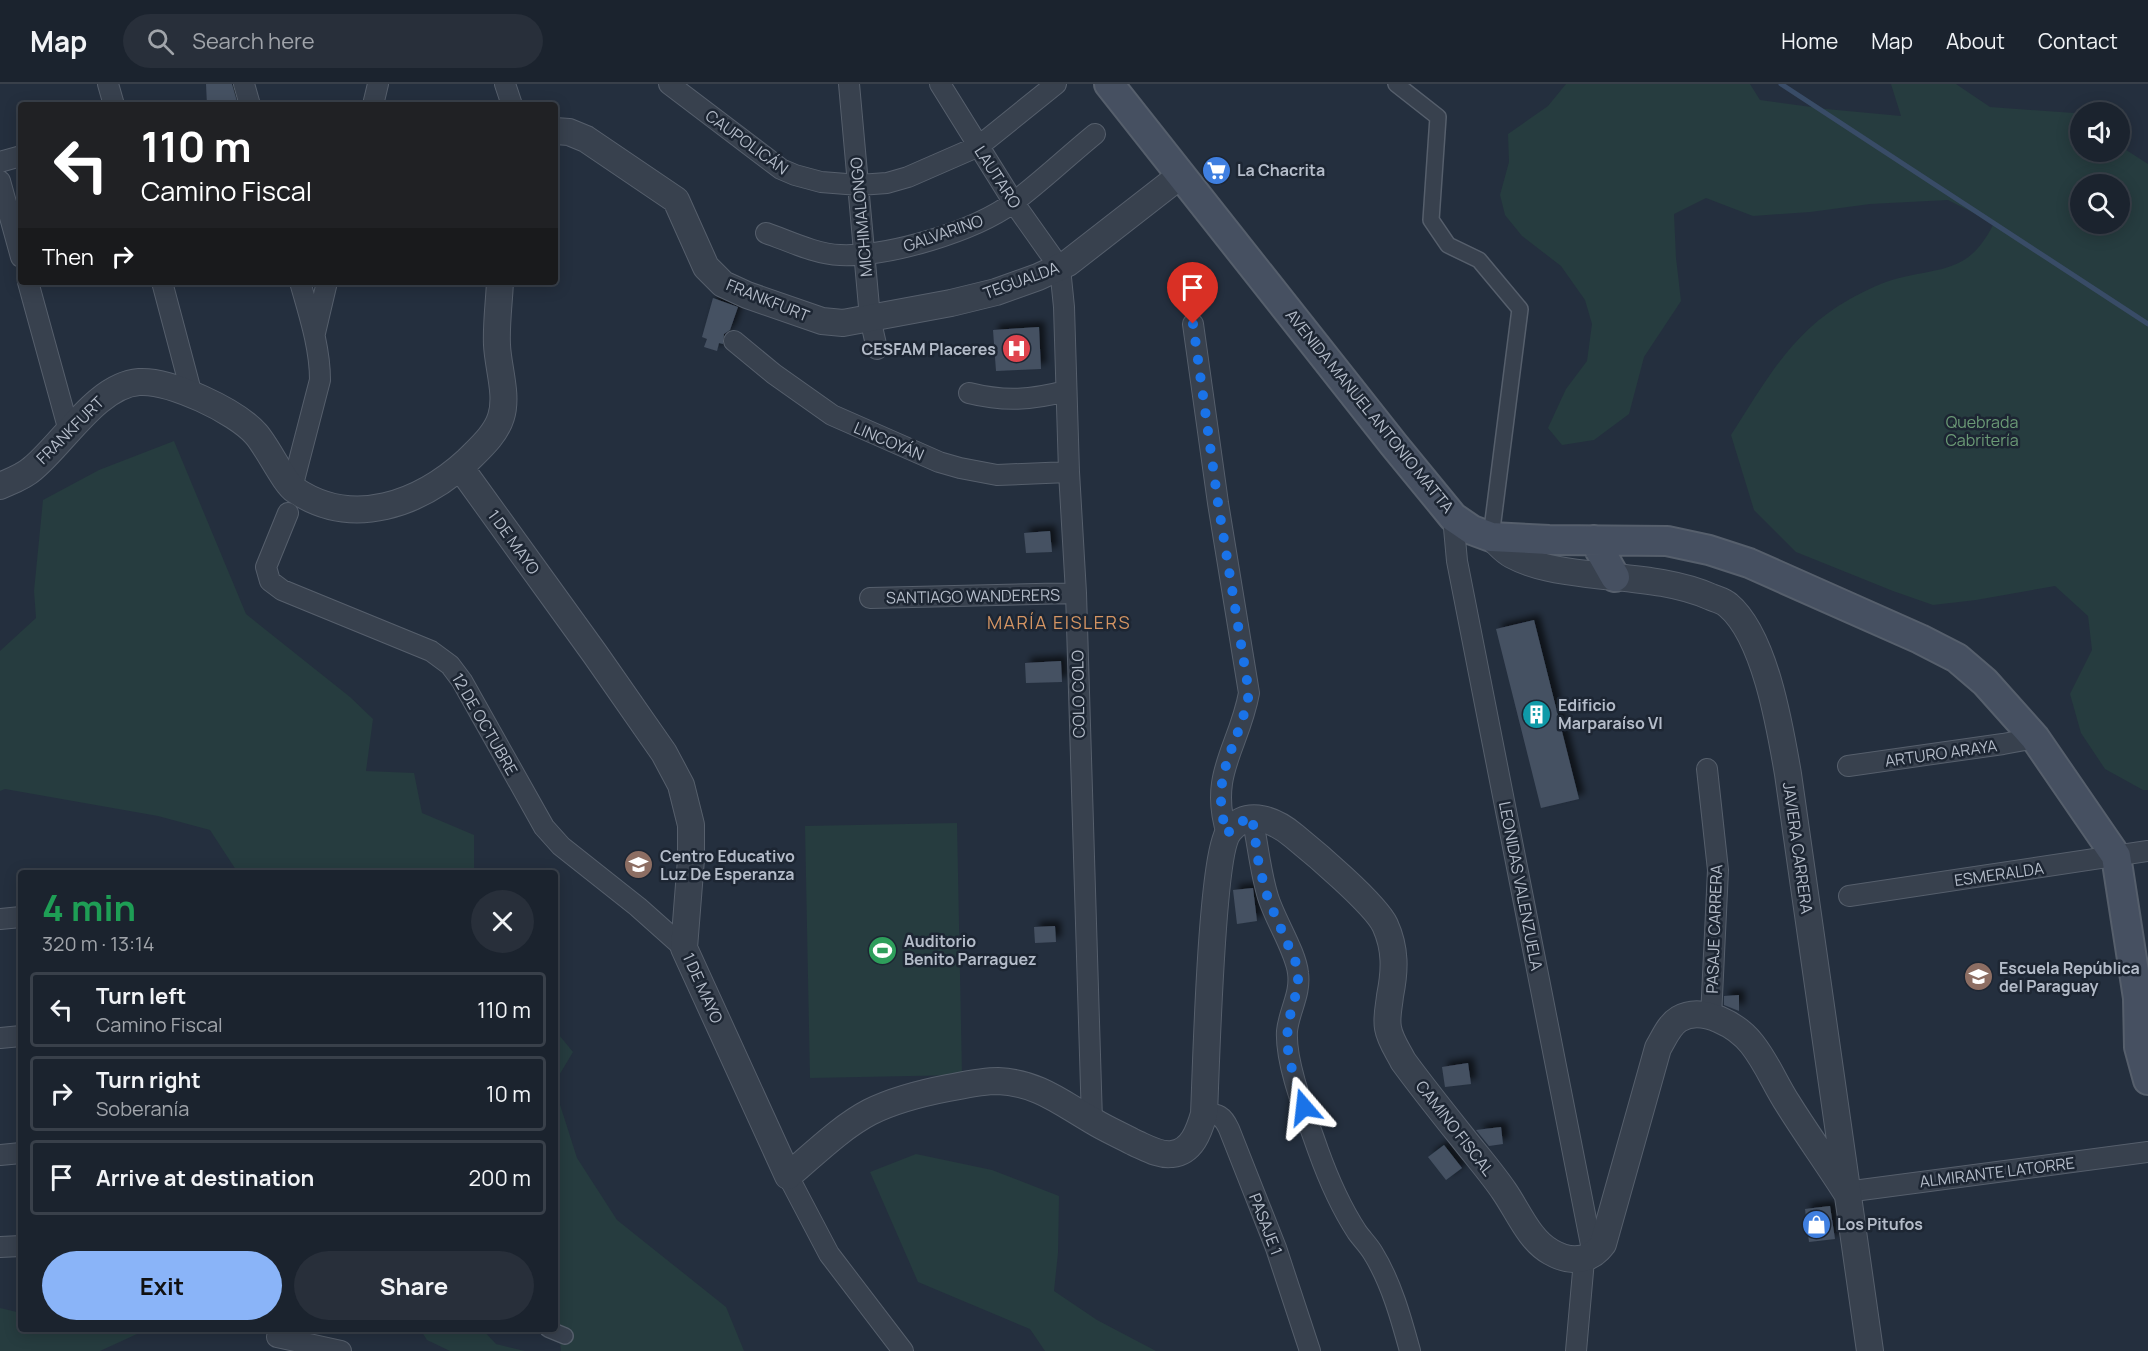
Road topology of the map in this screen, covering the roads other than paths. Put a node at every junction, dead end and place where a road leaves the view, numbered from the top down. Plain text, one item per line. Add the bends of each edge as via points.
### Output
1 (108, 84) edge
2 (244, 84) edge
3 (378, 84) edge
4 (506, 84) edge
5 (669, 84) edge
6 (849, 84) edge
7 (940, 84) edge
8 (1056, 84) edge
9 (1109, 84) edge
10 (1396, 84) edge
11 (113, 102) edge
12 (249, 102) edge
13 (374, 102) edge
14 (511, 102) edge
15 (558, 131) edge
16 (1095, 134) dead end
17 (979, 146) junction
18 (18, 157) edge
19 (0, 162) edge
20 (1181, 175) junction
21 (0, 181) edge
22 (859, 185) junction
23 (1014, 203) junction
24 (766, 233) dead end
25 (18, 246) edge
26 (864, 255) junction
27 (1060, 268) junction
28 (29, 285) edge
29 (163, 285) edge
30 (301, 285) edge
31 (326, 285) edge
32 (500, 285) edge
33 (870, 318) junction
34 (1193, 324) dead end
35 (315, 336) junction
36 (734, 341) dead end
37 (877, 349) dead end
38 (1066, 391) junction
39 (969, 393) dead end
40 (192, 395) junction
41 (69, 431) junction
42 (460, 467) junction
43 (1069, 472) junction
44 (0, 486) edge
45 (290, 501) junction
46 (1453, 517) junction
47 (1491, 537) junction
48 (1594, 540) junction
49 (1615, 577) junction
50 (1076, 593) junction
51 (870, 598) dead end
52 (2035, 738) junction
53 (1848, 766) dead end
54 (1707, 769) dead end
55 (1252, 817) junction
56 (1227, 834) junction
57 (2148, 851) edge
58 (2116, 856) junction
59 (1850, 896) dead end
60 (18, 917) edge
61 (0, 919) edge
62 (684, 948) junction
63 (2138, 998) junction
64 (1711, 1017) junction
65 (2148, 1027) edge
66 (18, 1036) edge
67 (0, 1038) edge
68 (2148, 1080) edge
69 (1203, 1114) junction
70 (1092, 1121) junction
71 (2148, 1152) edge
72 (18, 1153) edge
73 (0, 1155) edge
74 (788, 1176) junction
75 (1846, 1192) junction
76 (18, 1246) edge
77 (0, 1247) edge
78 (1588, 1257) junction
79 (556, 1332) edge
80 (566, 1336) dead end
81 (276, 1337) dead end
82 (341, 1351) edge
83 (903, 1351) edge
84 (1310, 1351) edge
85 (1410, 1351) edge
86 (1576, 1351) edge
87 (1870, 1351) edge

1 - 11 street
2 - 12 street
3 - 13 street
4 - 14 street
5 - 22 street, CAUPOLICÁN via 795,176
6 - 22 street, MICHIMALONGO
7 - 17 street, LAUTARO
8 - 17 street, CAUPOLICÁN
9 - 20 main road, AVENIDA MANUEL ANTONIO MATTA
10 - 47 street via 1438,117 1431,219 1448,245 1479,260 1520,309
15 - 33 street, FRANKFURT via 586,139 676,200 706,267 723,284 822,321 843,323
16 - 23 street, GALVARINO
17 - 22 street, CAUPOLICÁN via 908,177
17 - 23 street, LAUTARO
18 - 19 street
20 - 27 street, TEGUALDA
20 - 46 main road, AVENIDA MANUEL ANTONIO MATTA
21 - 25 street
22 - 26 street, MICHIMALONGO
23 - 26 street, GALVARINO via 943,236
23 - 27 street, LAUTARO
24 - 26 street, GALVARINO via 823,253
26 - 33 street, MICHIMALONGO
27 - 33 street, TEGUALDA via 996,292
27 - 38 street, COLO COLO
28 - 41 street
29 - 40 street
30 - 35 street
31 - 35 street
32 - 42 street, FRANKFURT via 497,343 504,402 501,419
33 - 37 street, MICHIMALONGO
34 - 56 street via 1249,693 1221,780 1222,818
35 - 45 street via 320,380
36 - 43 street, LINCOYÁN via 832,415 939,462 997,475
38 - 39 street via 1008,400
38 - 43 street, COLO COLO
40 - 41 street, FRANKFURT via 161,384 126,384 107,393
40 - 45 street, FRANKFURT via 222,408 256,434
41 - 44 street, FRANKFURT via 32,469
42 - 45 street, FRANKFURT via 427,491 382,507 359,509
42 - 62 street, 1 DE MAYO via 602,663 664,753 681,785 692,825
43 - 50 street, COLO COLO
45 - 62 street, 12 DE OCTUBRE via 266,567 270,581 282,590 431,651 450,665 544,827 561,846
46 - 47 main road, AVENIDA MANUEL ANTONIO MATTA
46 - 78 street, LEONIDAS VALENZUELA via 1459,573
47 - 48 main road, AVENIDA MANUEL ANTONIO MATTA
47 - 49 street, JAVIERA CARRERA via 1511,555 1535,564
48 - 49 main road
48 - 52 main road, AVENIDA MANUEL ANTONIO MATTA via 1680,543 1749,563 1920,639 1957,658 1985,682
49 - 75 street, JAVIERA CARRERA via 1693,589 1727,604 1751,634 1766,675 1786,763
50 - 51 street, SANTIAGO WANDERERS
50 - 70 street, COLO COLO
52 - 53 street, ARTURO ARAYA
52 - 58 main road, AVENIDA MANUEL ANTONIO MATTA
54 - 64 street, PASAJE CARRERA via 1718,870
55 - 56 street via 1236,824
55 - 78 street, CAMINO FISCAL via 1270,821 1290,833 1384,923 1394,950 1388,1029 1403,1061 1537,1239 1552,1252 1569,1259
55 - 85 street via 1268,899 1298,971 1298,990 1287,1030 1293,1071 1335,1193 1384,1274
56 - 69 street via 1215,900
57 - 58 street, ESMERALDA
58 - 59 street, ESMERALDA
58 - 63 main road, AVENIDA MANUEL ANTONIO MATTA
60 - 61 street
62 - 74 street, 1 DE MAYO
63 - 65 main road, AVENIDA MANUEL ANTONIO MATTA
63 - 68 main road, AVENIDA MANUEL ANTONIO MATTA via 2139,1047
64 - 75 street via 1739,1031 1752,1043
64 - 78 street via 1680,1018 1658,1048 1606,1236
66 - 67 street
69 - 70 street via 1192,1143 1172,1154 1145,1148
69 - 84 street, PASAJE 1 via 1219,1115 1229,1129 1276,1248
70 - 74 street via 1029,1086 997,1081 962,1085 870,1112
71 - 75 street, ALMIRANTE LATORRE
72 - 73 street
74 - 83 street, 1 DE MAYO via 829,1254
75 - 87 street, JAVIERA CARRERA
76 - 77 street
78 - 86 street, LEONIDAS VALENZUELA
79 - 80 street
81 - 82 street

